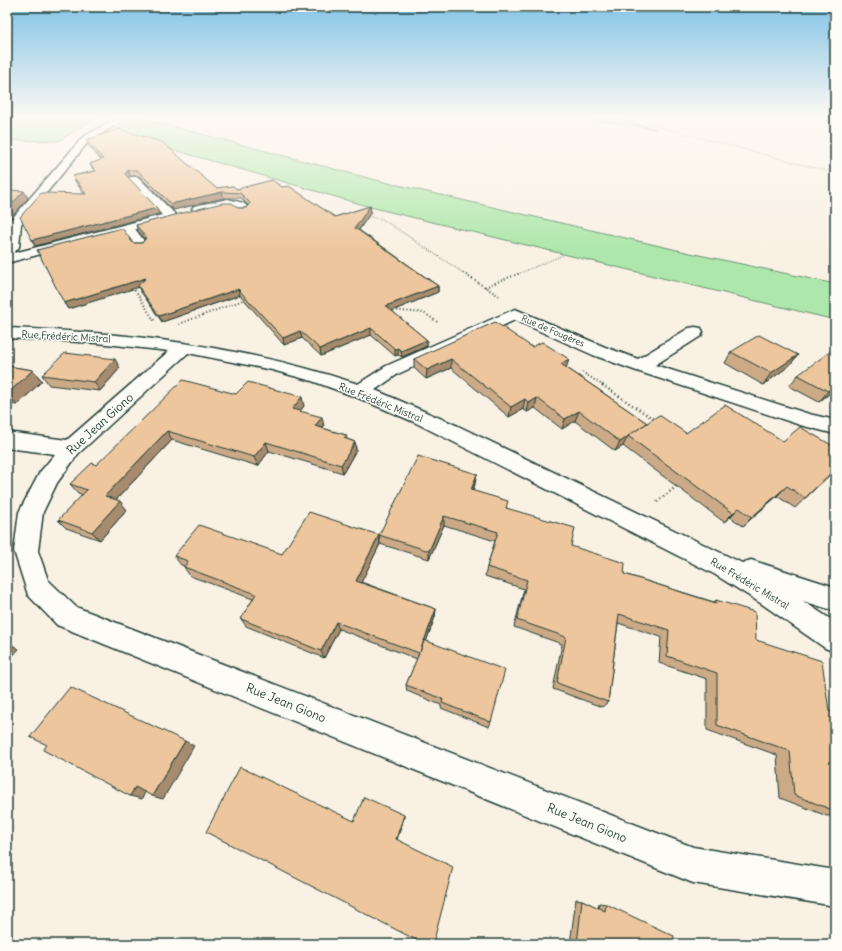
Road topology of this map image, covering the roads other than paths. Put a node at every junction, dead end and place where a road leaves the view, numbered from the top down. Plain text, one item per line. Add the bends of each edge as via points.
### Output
1 (67, 160) edge
2 (134, 179) edge
3 (244, 209) edge
4 (170, 216) junction
5 (11, 224) edge
6 (128, 228) junction
7 (141, 245) edge
8 (7, 252) edge
9 (7, 259) edge
10 (695, 332) dead end
11 (7, 333) edge
12 (178, 337) junction
13 (640, 366) junction
14 (360, 392) junction
15 (835, 427) edge
16 (7, 440) edge
17 (71, 448) junction
18 (705, 556) junction
19 (835, 599) edge
20 (835, 638) edge
21 (835, 888) edge

1 - 5 street
2 - 4 street
3 - 4 street via 237,203 230,202
4 - 6 street
5 - 8 street via 12,247
6 - 7 lane
6 - 9 street
10 - 13 street
11 - 12 street, Rue Frédéric Mistral via 128,340
12 - 14 street, Rue Frédéric Mistral via 230,355 303,373
12 - 17 street, Rue Jean Giono
13 - 14 street, Rue de Fougères via 514,314 392,370
13 - 15 street, Rue de Fougères
14 - 18 street, Rue Frédéric Mistral via 455,432 632,523
16 - 17 street
17 - 21 street, Rue Jean Giono via 48,478 31,512 26,551 37,587 67,616 693,865
18 - 19 street, Rue Frédéric Mistral
18 - 20 street, Rue Frédéric Mistral via 774,595

